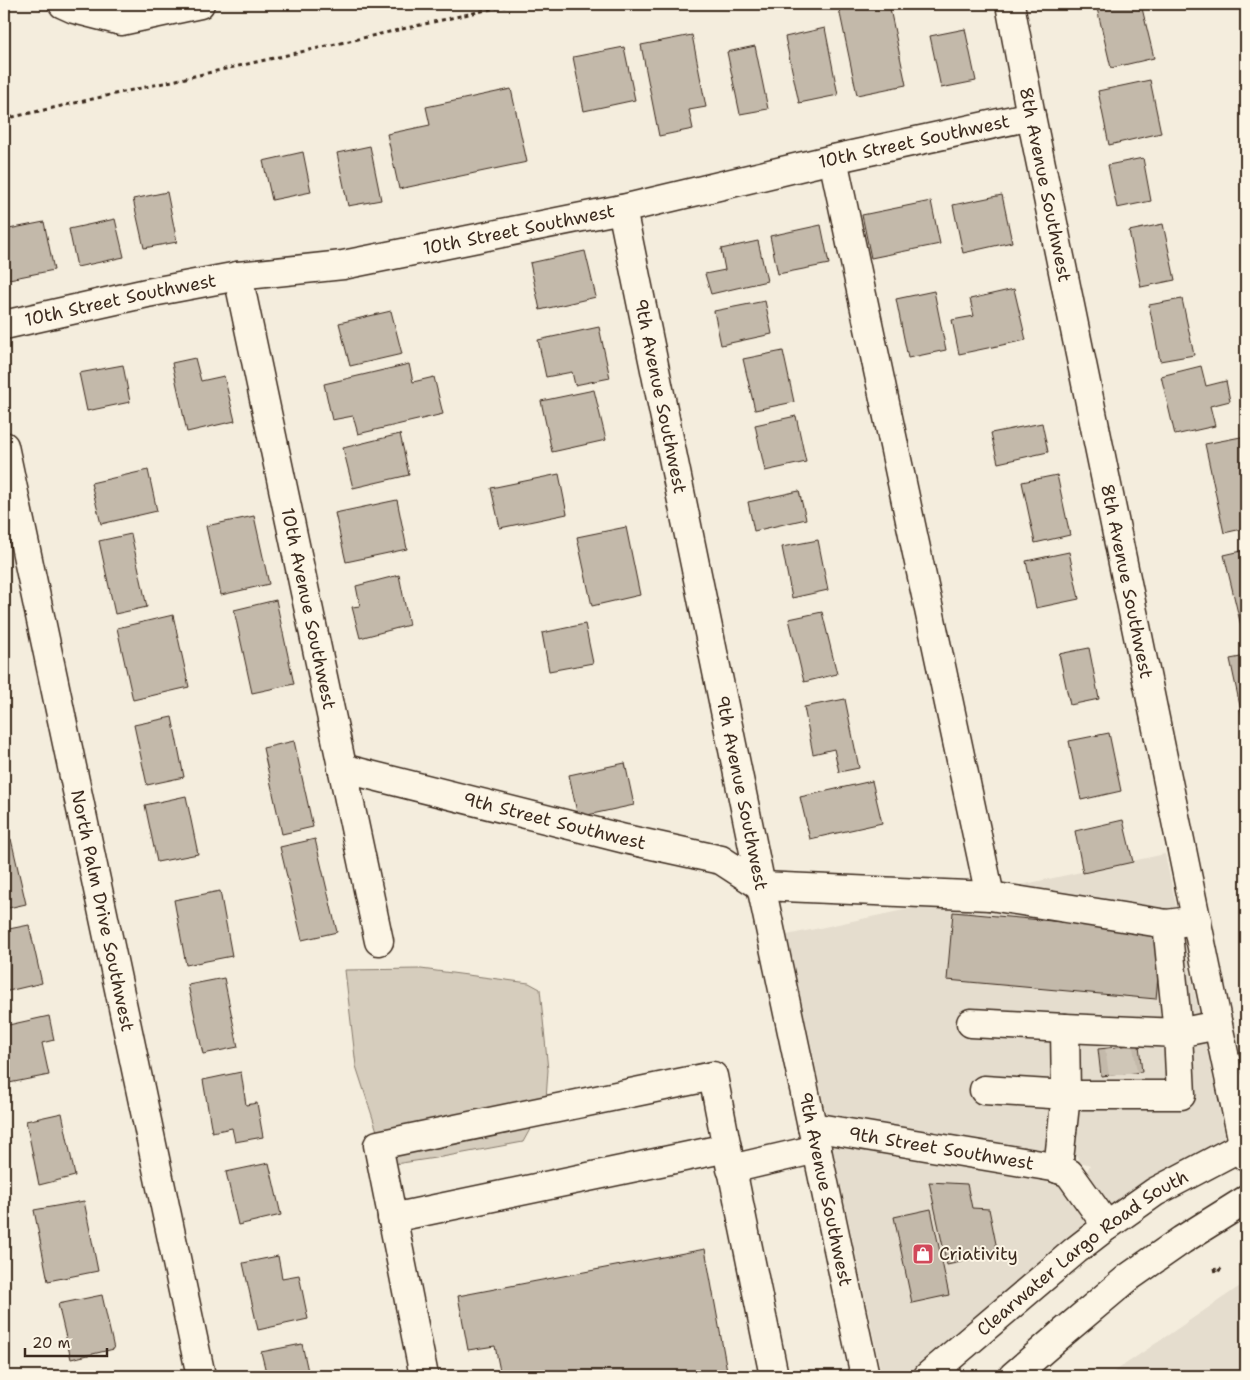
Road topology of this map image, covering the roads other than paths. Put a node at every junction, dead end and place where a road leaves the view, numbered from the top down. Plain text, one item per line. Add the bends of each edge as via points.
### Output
1 (63, 4) edge
2 (200, 4) edge
3 (1010, 4) edge
4 (1031, 116) junction
5 (833, 159) junction
6 (622, 209) junction
7 (238, 276) junction
8 (4, 325) edge
9 (4, 446) edge
10 (342, 768) junction
11 (761, 886) junction
12 (990, 896) junction
13 (1196, 920) junction
14 (1167, 924) junction
15 (379, 941) dead end
16 (971, 1023) dead end
17 (1218, 1025) junction
18 (1066, 1028) junction
19 (1178, 1033) junction
20 (984, 1090) dead end
21 (1066, 1095) junction
22 (814, 1138) junction
23 (1245, 1149) edge
24 (730, 1159) junction
25 (1064, 1171) junction
26 (1246, 1200) edge
27 (392, 1218) junction
28 (1107, 1226) junction
29 (201, 1376) edge
30 (424, 1376) edge
31 (774, 1376) edge
32 (866, 1376) edge
33 (928, 1376) edge
34 (1013, 1376) edge

1 - 2 street via 122,21
3 - 4 street, 8th Avenue Southwest
4 - 5 street, 10th Street Southwest
4 - 13 street, 8th Avenue Southwest
5 - 6 street, 10th Street Southwest
5 - 12 street
6 - 7 street, 10th Street Southwest via 343,265
6 - 11 street, 9th Avenue Southwest
7 - 8 street, 10th Street Southwest
7 - 10 street, 10th Avenue Southwest
9 - 29 street, North Palm Drive Southwest
10 - 11 street, 9th Street Southwest via 721,860
10 - 15 street, 10th Avenue Southwest
11 - 12 street
11 - 22 street, 9th Avenue Southwest
12 - 14 street
13 - 14 street
13 - 17 street, 8th Avenue Southwest
14 - 19 street
16 - 18 street
17 - 19 street
17 - 23 street, 8th Avenue Southwest
18 - 19 street via 1118,1038
18 - 21 street
19 - 21 street via 1181,1095 1125,1084
20 - 21 street
21 - 25 street
22 - 24 street
22 - 25 street, 9th Street Southwest via 1053,1167
22 - 32 street, 9th Avenue Southwest
23 - 28 street, Clearwater Largo Road South via 1155,1192
24 - 27 street
24 - 27 street via 713,1076 378,1145
24 - 31 street
25 - 28 street
26 - 34 street via 1130,1277
27 - 30 street
28 - 33 street, Clearwater Largo Road South

